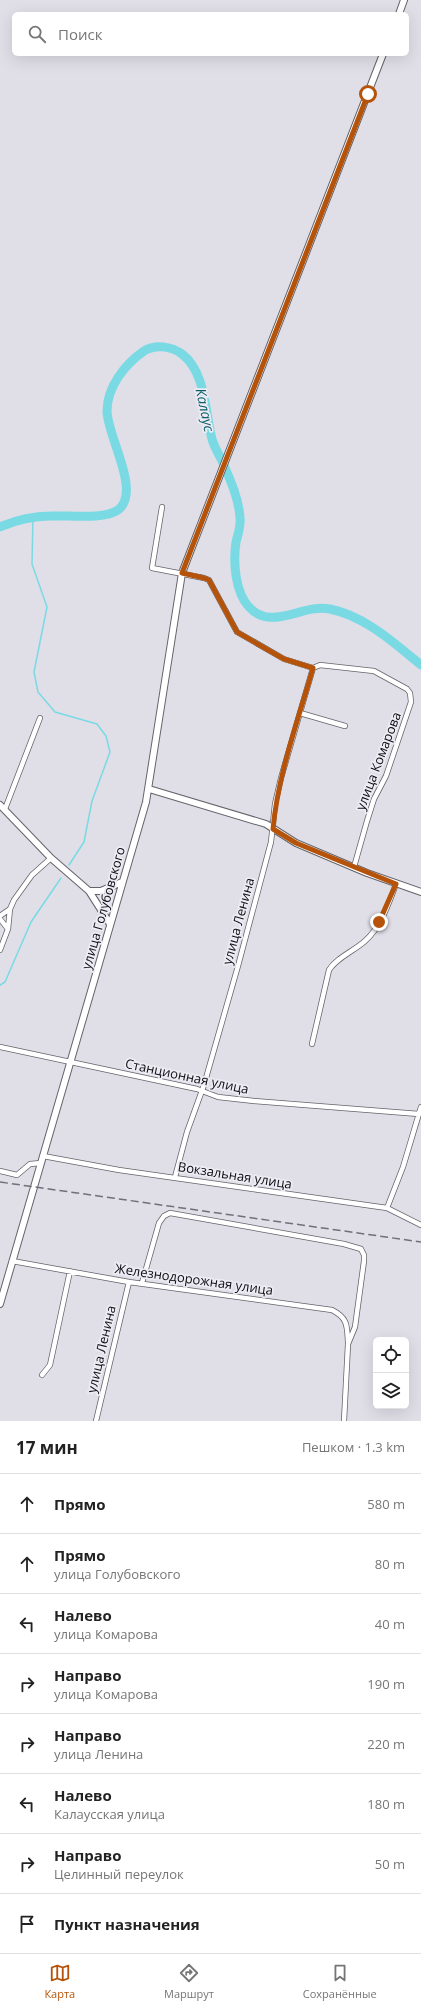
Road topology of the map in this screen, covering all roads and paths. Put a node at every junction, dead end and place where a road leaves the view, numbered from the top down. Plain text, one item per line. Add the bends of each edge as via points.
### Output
1 (404, 0) edge
2 (400, 12) edge
3 (382, 56) edge
4 (162, 507) dead end
5 (182, 573) junction
6 (313, 668) junction
7 (300, 713) junction
8 (40, 718) dead end
9 (345, 726) dead end
10 (149, 789) junction
11 (3, 807) edge
12 (273, 829) junction
13 (51, 858) junction
14 (354, 867) junction
15 (122, 882) junction
16 (396, 884) junction
17 (89, 891) junction
18 (421, 892) edge
19 (10, 909) junction
20 (0, 916) edge
21 (0, 919) edge
22 (110, 924) junction
23 (8, 929) junction
24 (0, 950) edge
25 (312, 1044) dead end
26 (0, 1047) edge
27 (70, 1061) junction
28 (202, 1090) junction
29 (421, 1107) edge
30 (419, 1114) junction
31 (42, 1159) junction
32 (0, 1171) edge
33 (175, 1177) junction
34 (387, 1208) junction
35 (421, 1225) edge
36 (12, 1261) junction
37 (70, 1271) junction
38 (128, 1282) junction
39 (142, 1283) junction
40 (2, 1285) edge
41 (0, 1304) edge
42 (348, 1344) junction
43 (42, 1375) dead end
44 (96, 1421) edge
45 (344, 1421) edge

1 - 2 street
3 - 5 street, улица Голубовского
4 - 5 street, улица Комарова via 152,568
5 - 6 street, улица Комарова via 209,580 237,632 284,659
5 - 10 street, улица Голубовского
6 - 7 street, улица Ленина
6 - 14 street, улица Комарова via 320,666 374,671 407,689 411,697 386,776 374,799
7 - 9 street
7 - 12 street, улица Ленина via 275,804
8 - 11 street
10 - 12 street via 259,822
10 - 15 street, улица Голубовского
11 - 13 street
12 - 14 street via 296,843
12 - 28 street, улица Ленина via 238,966
13 - 17 street
13 - 19 street via 22,887
14 - 16 street
15 - 17 street via 101,891
15 - 22 street, улица Голубовского
16 - 18 street
16 - 25 street via 372,933 354,950 332,964
17 - 22 street
19 - 20 street
19 - 23 street
21 - 23 street
22 - 27 street, улица Голубовского
23 - 24 street
26 - 27 street, Станционная улица
27 - 28 street, Станционная улица
27 - 31 street, улица Голубовского
28 - 30 street, Станционная улица via 218,1096 254,1102
28 - 33 street, улица Ленина
29 - 30 street
30 - 34 street
31 - 32 street via 30,1164 17,1175
31 - 33 street, Вокзальная улица
31 - 36 street, улица Голубовского
33 - 34 street, Вокзальная улица
34 - 35 street, Вокзальная улица
36 - 37 street, Железнодорожная улица
36 - 40 street, улица Голубовского
37 - 38 street, Железнодорожная улица
37 - 43 street via 50,1365
38 - 39 street, Железнодорожная улица
38 - 44 street, улица Ленина
39 - 42 street, Железнодорожная улица via 332,1310 342,1315 347,1326
39 - 42 street via 159,1223 170,1213 361,1249 364,1261 355,1328
40 - 41 street, улица Голубовского
42 - 45 street

